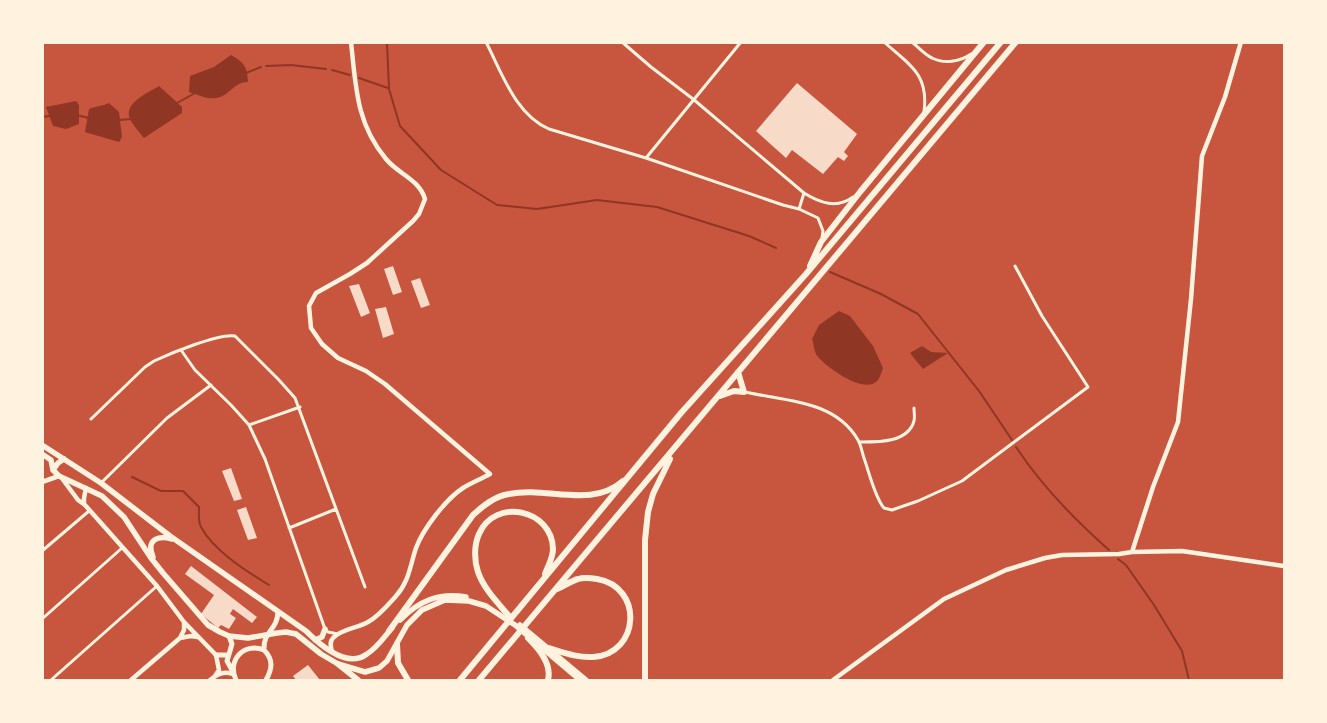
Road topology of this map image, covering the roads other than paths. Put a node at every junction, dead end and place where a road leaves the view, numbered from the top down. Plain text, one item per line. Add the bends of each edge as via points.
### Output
1 (351, 42) edge
2 (486, 42) edge
3 (622, 42) edge
4 (741, 42) edge
5 (884, 42) edge
6 (912, 42) edge
7 (1001, 42) edge
8 (1016, 42) edge
9 (1241, 42) edge
10 (982, 45) edge
11 (693, 100) junction
12 (924, 113) junction
13 (646, 158) junction
14 (860, 192) junction
15 (804, 193) junction
16 (799, 209) junction
17 (821, 242) junction
18 (1015, 266) dead end
19 (806, 274) junction
20 (181, 350) junction
21 (738, 372) junction
22 (211, 385) junction
23 (744, 392) junction
24 (718, 396) junction
25 (300, 407) junction
26 (914, 408) dead end
27 (91, 419) dead end
28 (249, 425) junction
29 (859, 442) junction
30 (42, 445) edge
31 (674, 451) junction
32 (42, 454) edge
33 (64, 460) junction
34 (636, 468) junction
35 (53, 470) junction
36 (59, 476) junction
37 (42, 482) edge
38 (101, 483) junction
39 (86, 488) junction
40 (85, 505) junction
41 (135, 509) junction
42 (336, 509) junction
43 (89, 511) junction
44 (124, 517) junction
45 (289, 528) junction
46 (179, 541) junction
47 (122, 548) junction
48 (42, 551) edge
49 (1132, 552) junction
50 (1284, 566) edge
51 (158, 567) junction
52 (541, 583) junction
53 (157, 586) junction
54 (365, 588) dead end
55 (554, 591) junction
56 (278, 612) junction
57 (509, 616) junction
58 (42, 619) edge
59 (184, 622) junction
60 (325, 629) junction
61 (389, 631) junction
62 (338, 634) junction
63 (266, 635) junction
64 (229, 636) junction
65 (198, 637) junction
66 (180, 638) junction
67 (528, 638) junction
68 (315, 640) junction
69 (397, 644) junction
70 (548, 648) junction
71 (264, 650) junction
72 (332, 652) junction
73 (216, 655) junction
74 (228, 655) junction
75 (480, 656) junction
76 (338, 664) junction
77 (492, 665) junction
78 (233, 672) junction
79 (215, 676) junction
80 (50, 680) edge
81 (131, 680) edge
82 (210, 680) edge
83 (236, 680) edge
84 (266, 680) edge
85 (358, 680) edge
86 (408, 680) edge
87 (453, 680) edge
88 (460, 680) edge
89 (479, 680) edge
90 (486, 680) edge
91 (548, 680) edge
92 (580, 680) edge
93 (586, 680) edge
94 (645, 680) edge
95 (833, 680) edge

1 - 62 street via 358,105 368,133 387,160 417,184 425,200 413,222 367,263 316,292 309,306 311,328 322,344 338,358 385,384 490,474 462,489 445,504 422,536 405,586 383,610 368,622
2 - 13 street via 519,106 538,125
3 - 11 street
4 - 11 street
5 - 12 street via 918,73 925,87
6 - 10 street via 931,58 946,61 969,56
7 - 19 highway
8 - 21 highway
9 - 49 street via 1225,97 1202,156 1178,422
10 - 12 highway
11 - 13 street
11 - 15 street
12 - 14 highway
13 - 16 street
14 - 15 street via 849,200 828,204
14 - 17 highway
15 - 16 street
16 - 17 street via 818,218 823,231
17 - 19 highway
18 - 29 street via 1042,316 1088,387 962,481 930,497 892,510 884,508 880,502
19 - 34 highway
20 - 22 street
20 - 25 street via 224,336 235,336 279,380
20 - 27 street via 145,367
21 - 23 highway
21 - 24 highway
22 - 28 street
22 - 38 street via 167,418
23 - 24 highway via 734,391
23 - 29 street via 812,405 835,416
24 - 31 highway
25 - 28 street
25 - 42 street
26 - 29 street via 914,421 897,438
28 - 45 street via 265,459
30 - 33 main road
31 - 55 highway
31 - 94 highway via 648,512
32 - 35 main road via 51,460
33 - 35 main road
33 - 38 main road
34 - 52 highway
34 - 61 highway via 605,492 588,496 524,492 508,494 488,503 473,515
35 - 36 main road
35 - 37 main road
36 - 37 main road
36 - 39 main road
36 - 40 street
38 - 41 main road
39 - 40 street
39 - 44 main road via 102,496
40 - 43 street
41 - 44 main road via 131,518
41 - 46 main road
42 - 45 street
42 - 54 street
43 - 47 street
43 - 48 street
44 - 51 main road
45 - 60 street
46 - 51 main road via 163,536 153,541 151,553
46 - 56 main road
47 - 53 street
47 - 58 street
49 - 50 street via 1182,551
49 - 95 street via 1062,555 1006,570 944,599
51 - 64 main road via 208,626
52 - 57 highway via 553,549 545,527 524,512 508,511 495,515 481,530 475,554 485,586
52 - 75 highway
53 - 59 street
53 - 80 street
55 - 70 highway via 578,579 610,583 626,600 631,614 630,624 618,647 594,657 579,657
55 - 77 highway
56 - 63 main road via 278,622
56 - 68 main road
57 - 61 main road via 480,600 449,595 418,604
57 - 70 main road
59 - 65 street
59 - 66 street
60 - 62 street
60 - 68 main road via 322,637
61 - 72 main road via 361,658 346,659
62 - 72 street via 331,642
63 - 64 main road via 248,638
63 - 71 main road
63 - 76 main road via 296,634
64 - 74 main road via 232,648
65 - 66 street
65 - 73 street
66 - 81 street
67 - 69 main road via 486,606 448,600 416,614
67 - 91 highway via 540,650 547,664
67 - 92 main road
68 - 72 main road
69 - 76 main road via 387,661 372,671
69 - 86 highway via 398,663
70 - 93 main road
71 - 78 main road via 254,648 241,653 236,658
71 - 84 main road via 272,667
73 - 74 main road
73 - 79 street via 219,670
74 - 78 main road via 228,665
75 - 87 highway
75 - 88 highway
76 - 85 highway
77 - 89 highway
77 - 90 highway
78 - 79 street
78 - 83 main road
79 - 82 street

